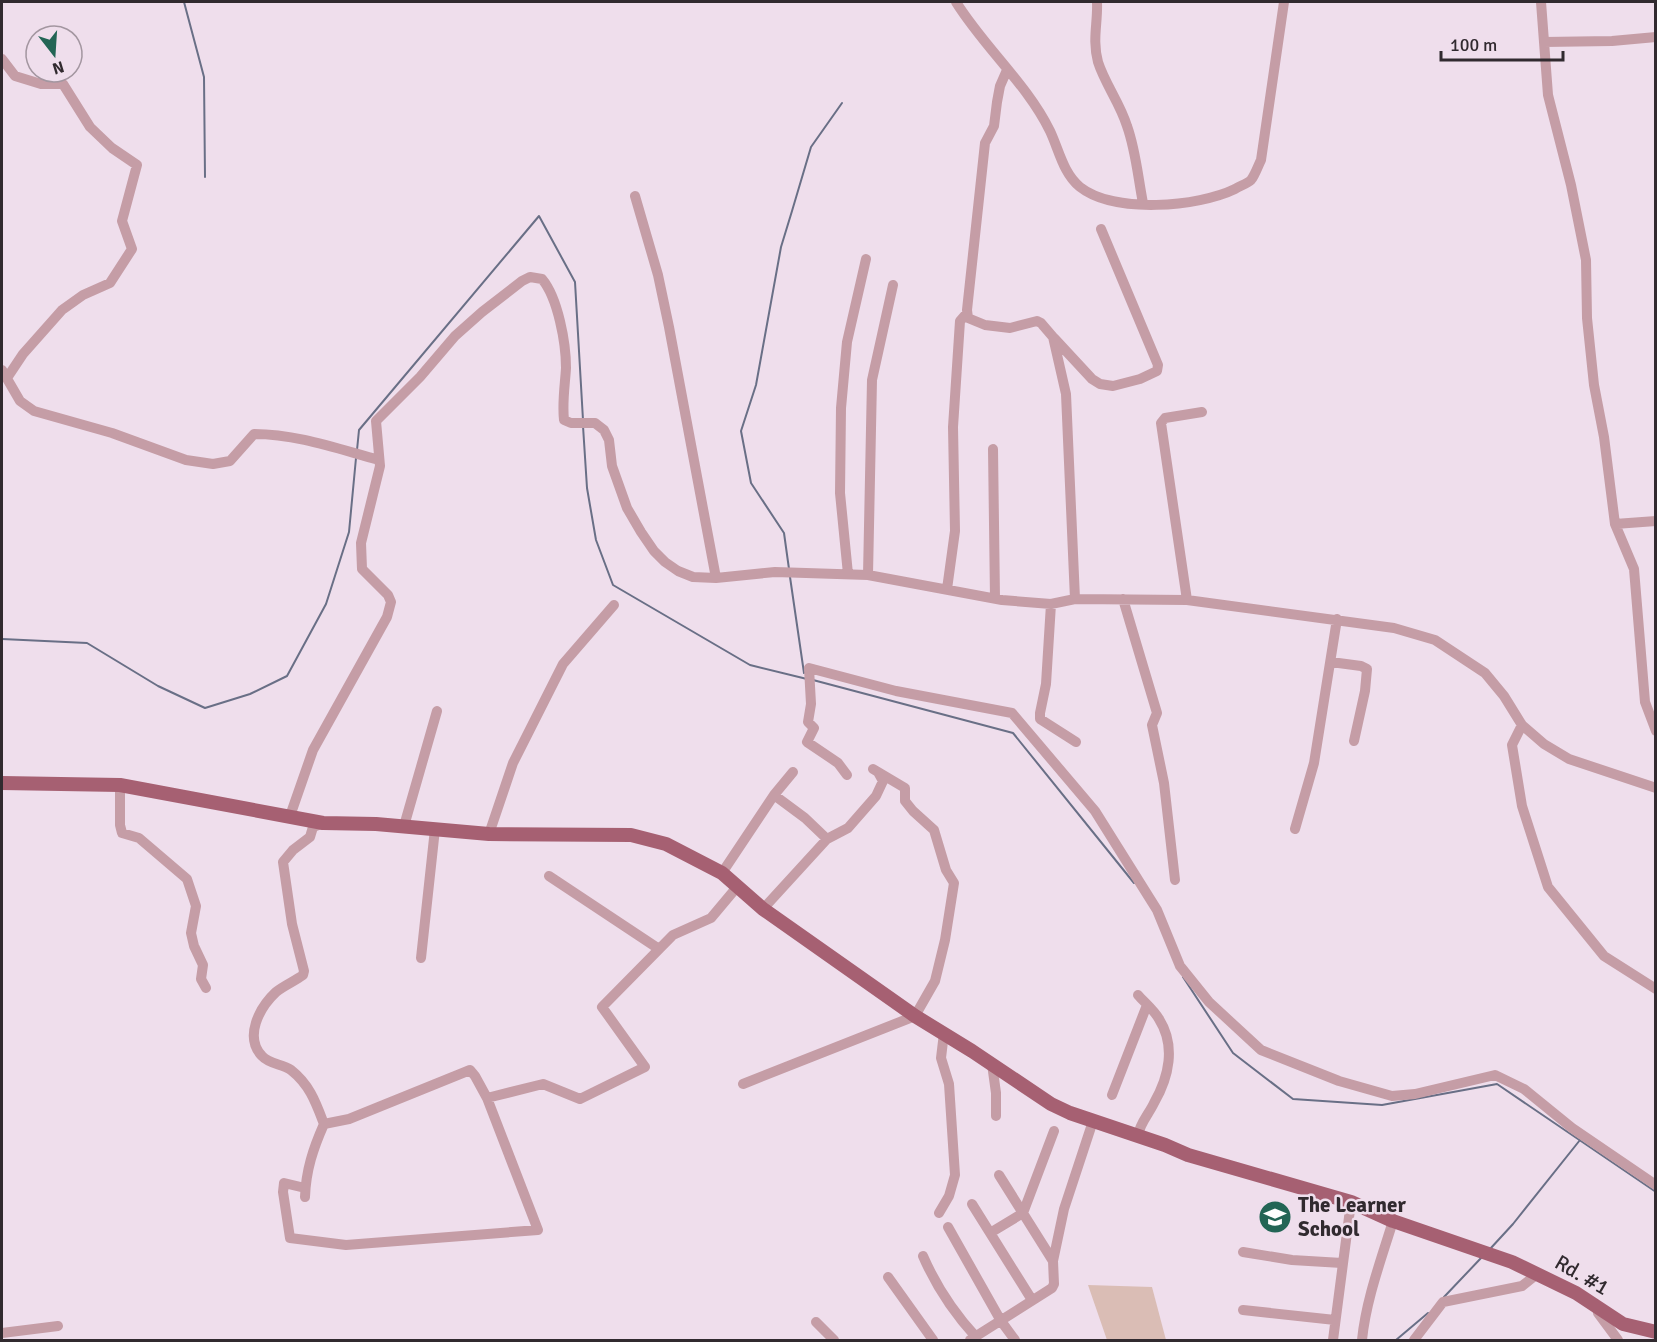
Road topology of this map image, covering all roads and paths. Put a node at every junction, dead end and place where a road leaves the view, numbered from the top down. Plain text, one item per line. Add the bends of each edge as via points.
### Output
1 (956, 2) edge
2 (1097, 2) edge
3 (1284, 2) edge
4 (1541, 2) edge
5 (1656, 37) edge
6 (1544, 42) junction
7 (2, 59) edge
8 (1007, 70) junction
9 (635, 196) dead end
10 (1143, 204) junction
11 (1101, 229) dead end
12 (866, 259) dead end
13 (893, 285) dead end
14 (967, 313) junction
15 (1053, 337) junction
16 (4, 374) edge
17 (1202, 412) dead end
18 (993, 449) dead end
19 (379, 460) junction
20 (1656, 521) edge
21 (1615, 524) junction
22 (848, 574) junction
23 (868, 575) junction
24 (716, 579) junction
25 (947, 589) junction
26 (995, 598) junction
27 (1075, 598) junction
28 (1123, 599) junction
29 (1187, 600) junction
30 (1051, 604) junction
31 (615, 605) dead end
32 (1337, 619) junction
33 (1331, 662) junction
34 (437, 711) dead end
35 (1522, 725) junction
36 (1656, 731) edge
37 (1354, 741) dead end
38 (1077, 742) dead end
39 (793, 772) dead end
40 (847, 775) dead end
41 (2, 783) edge
42 (120, 785) junction
43 (1656, 788) edge
44 (774, 795) junction
45 (290, 816) junction
46 (323, 823) junction
47 (404, 826) junction
48 (435, 829) junction
49 (1295, 829) dead end
50 (489, 834) junction
51 (827, 839) junction
52 (722, 873) junction
53 (549, 876) dead end
54 (1175, 880) dead end
55 (737, 887) junction
56 (763, 909) junction
57 (659, 949) junction
58 (421, 958) dead end
59 (206, 988) dead end
60 (1656, 989) edge
61 (1138, 995) dead end
62 (1147, 1005) junction
63 (915, 1016) junction
64 (944, 1033) junction
65 (992, 1064) junction
66 (743, 1084) dead end
67 (1112, 1095) dead end
68 (486, 1098) junction
69 (996, 1116) dead end
70 (1093, 1121) junction
71 (324, 1124) junction
72 (1054, 1131) dead end
73 (1138, 1136) junction
74 (999, 1175) dead end
75 (1656, 1185) edge
76 (1351, 1202) junction
77 (972, 1204) dead end
78 (939, 1213) dead end
79 (1023, 1213) junction
80 (1393, 1221) junction
81 (948, 1227) dead end
82 (990, 1233) junction
83 (1243, 1252) dead end
84 (923, 1256) dead end
85 (1053, 1261) junction
86 (1342, 1263) junction
87 (1537, 1274) junction
88 (888, 1277) dead end
89 (1032, 1300) junction
90 (1597, 1307) junction
91 (1243, 1310) dead end
92 (1335, 1320) junction
93 (1001, 1321) junction
94 (816, 1322) dead end
95 (58, 1326) dead end
96 (1656, 1332) edge
97 (2, 1333) edge
98 (973, 1339) edge
99 (834, 1341) edge
100 (933, 1341) edge
101 (1015, 1341) edge
102 (1333, 1341) edge
103 (1362, 1341) edge
104 (1414, 1341) edge
105 (1618, 1341) edge

1 - 8 street
2 - 10 street via 1094,36 1099,62 1127,124
3 - 10 street via 1260,160 1250,181 1194,202
4 - 6 street
5 - 6 street
6 - 21 street via 1548,95 1586,260 1594,385
7 - 16 street via 15,76 40,84 63,84 90,128 137,165 122,221 132,249 110,283 62,310
8 - 10 street via 1035,103 1066,170 1079,186 1102,200
8 - 14 street via 996,102 994,126 985,143
9 - 24 street via 669,327
11 - 15 street via 1158,365 1156,371 1113,386 1100,384
12 - 22 street via 847,342 841,408 840,493
13 - 23 street via 872,380
14 - 15 street via 968,318 985,325 1010,328 1037,321
14 - 25 street via 960,321 953,427 955,531
15 - 27 street via 1066,394
16 - 19 street via 20,401 34,411 186,460 213,464 230,461 254,434 317,443
17 - 29 street via 1165,418 1161,423
18 - 26 street
19 - 24 street via 376,421 482,312 522,280 542,279 551,292 565,346 564,420 595,423 604,430 627,508 654,551 678,571
19 - 45 street via 361,543 362,568 392,602 312,750
20 - 21 street
21 - 36 street via 1634,569 1645,702
22 - 23 street
22 - 24 street via 775,572
23 - 25 street
25 - 26 street
26 - 30 street
27 - 28 street
27 - 30 street
28 - 29 street
28 - 54 street via 1157,713 1152,725 1164,783
29 - 32 street
30 - 38 street via 1040,719
31 - 50 street via 563,664 513,763
32 - 33 street
32 - 35 street via 1394,628 1435,640 1485,673
33 - 37 street via 1367,669
33 - 49 street via 1314,763
34 - 47 street
35 - 43 street via 1569,759
35 - 60 street via 1512,745 1522,806 1548,886 1604,956
39 - 44 street
40 - 75 street via 838,763 807,742 814,728 808,722 809,668 896,691 1012,713 1095,811 1157,910 1180,966 1209,1002 1261,1050 1339,1081 1392,1096 1495,1075 1524,1089 1572,1128
41 - 42 main road, Rd. #1
42 - 45 main road, Rd. #1
42 - 59 street via 122,833 139,838 187,879 196,906 191,933 203,965 201,980
44 - 51 street
44 - 52 street
45 - 46 main road, Rd. #1
46 - 47 main road, Rd. #1
46 - 71 street via 313,826 310,837 283,862 304,971 265,1004 254,1028 254,1046 264,1059 290,1070 312,1093
47 - 48 main road, Rd. #1
48 - 50 main road, Rd. #1
48 - 58 street
50 - 52 main road, Rd. #1 via 631,835 666,844
51 - 56 street
51 - 63 street via 848,828 876,796 883,781 876,771 904,788 905,801 934,830 954,883 935,981
52 - 55 main road, Rd. #1
53 - 57 street
55 - 56 main road, Rd. #1
55 - 57 street via 711,918 674,935
56 - 63 main road, Rd. #1
57 - 68 street via 602,1007 645,1067 580,1099 543,1084
61 - 62 street
62 - 67 street
62 - 73 street via 1164,1028 1170,1057 1156,1101
63 - 64 main road, Rd. #1
63 - 66 street
64 - 65 main road, Rd. #1
64 - 78 street via 941,1058 949,1084 955,1175
65 - 69 street
65 - 70 main road, Rd. #1 via 1051,1104
68 - 71 street via 470,1070 349,1119
68 - 71 street via 538,1230 346,1245 290,1238 284,1183 305,1192 312,1150
70 - 73 main road, Rd. #1
70 - 85 street via 1064,1209
72 - 79 street
73 - 76 main road, Rd. #1 via 1188,1155
74 - 79 street
76 - 80 main road, Rd. #1
76 - 86 street
77 - 82 street
79 - 82 street
79 - 85 street
80 - 87 main road, Rd. #1 via 1484,1251
80 - 103 street
81 - 93 street
82 - 89 street
83 - 86 street
84 - 98 street via 932,1277
85 - 89 street via 1052,1288
86 - 92 street
87 - 90 main road, Rd. #1
87 - 104 street via 1522,1286 1443,1302
88 - 100 street
89 - 93 street
90 - 96 main road, Rd. #1 via 1623,1324
90 - 105 street
91 - 92 street
92 - 102 street
93 - 98 street
93 - 101 street
94 - 99 street
95 - 97 street

